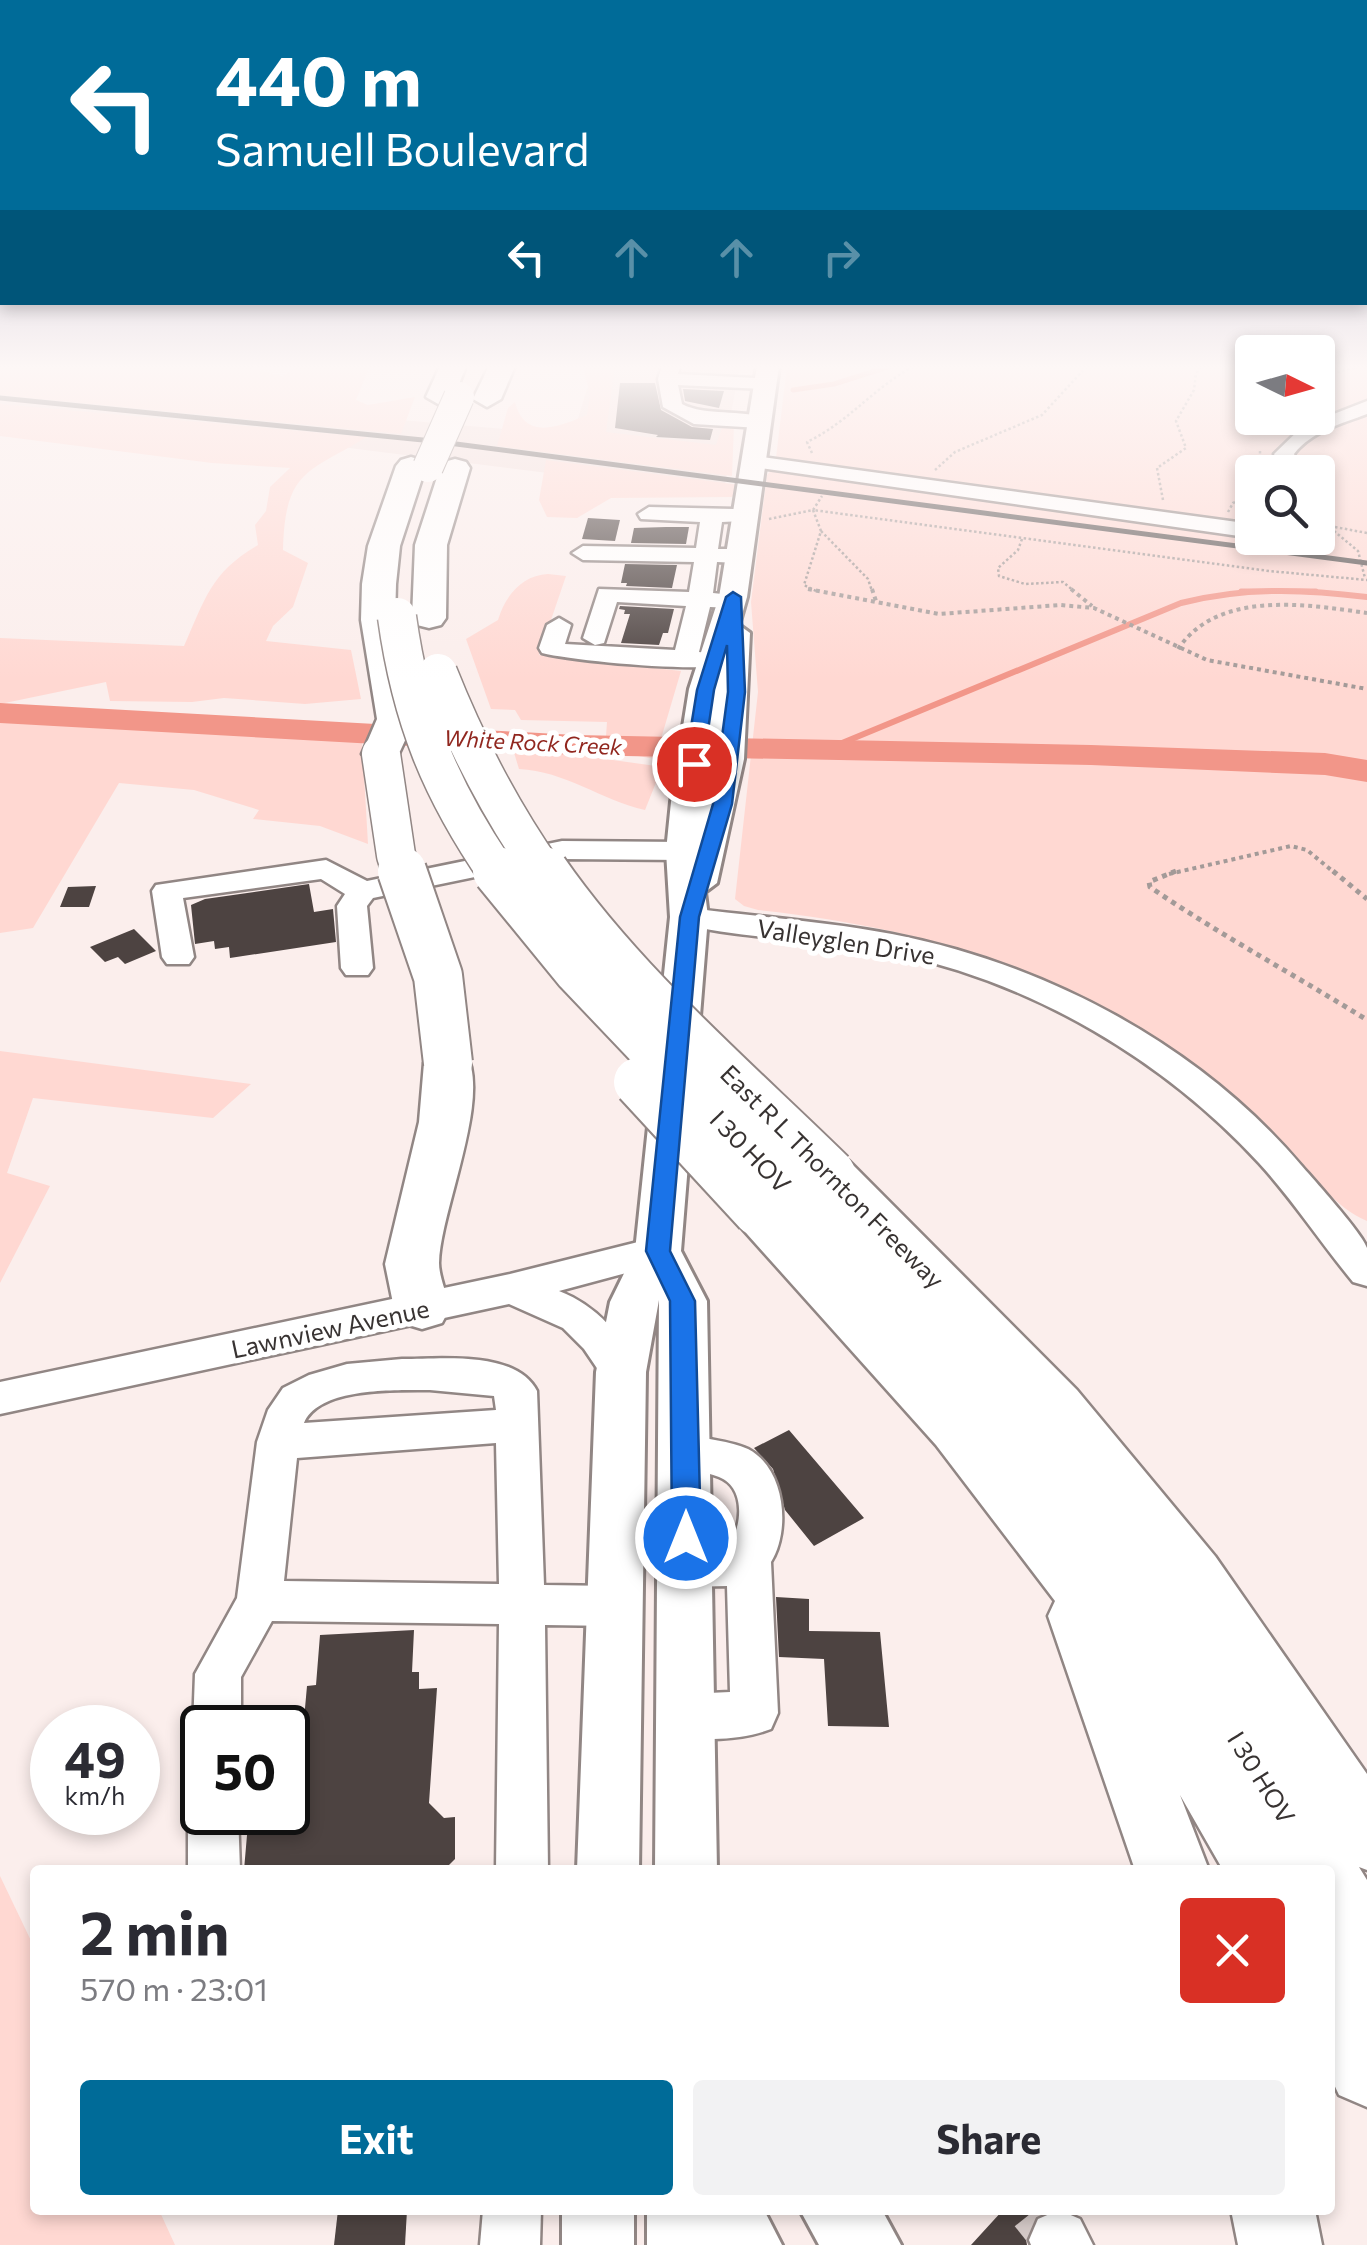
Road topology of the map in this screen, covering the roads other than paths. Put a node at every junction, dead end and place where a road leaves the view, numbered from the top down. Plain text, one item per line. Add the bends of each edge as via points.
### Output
1 (430, 471) edge
2 (432, 471) edge
3 (753, 471) edge
4 (815, 471) edge
5 (650, 514) dead end
6 (712, 516) junction
7 (745, 520) junction
8 (1235, 522) edge
9 (583, 553) dead end
10 (707, 556) junction
11 (740, 556) junction
12 (700, 599) junction
13 (733, 599) junction
14 (401, 619) junction
15 (559, 626) dead end
16 (595, 638) dead end
17 (710, 675) junction
18 (396, 719) junction
19 (705, 803) junction
20 (684, 851) junction
21 (362, 891) junction
22 (690, 917) junction
23 (178, 957) dead end
24 (357, 968) dead end
25 (794, 1194) junction
26 (658, 1251) junction
27 (1367, 1272) edge
28 (510, 1289) junction
29 (401, 1312) junction
30 (621, 1372) junction
31 (392, 1373) junction
32 (0, 1398) edge
33 (516, 1425) junction
34 (278, 1442) junction
35 (686, 1452) junction
36 (748, 1554) junction
37 (1061, 1557) junction
38 (687, 1568) junction
39 (259, 1601) junction
40 (522, 1606) junction
41 (615, 1606) junction
42 (217, 1705) edge
43 (688, 1716) junction
44 (214, 1835) edge
45 (1367, 1835) edge
46 (214, 1865) edge
47 (522, 1865) edge
48 (608, 1865) edge
49 (686, 1865) edge
50 (1170, 1865) edge
51 (1260, 1865) edge
52 (1316, 1865) edge
53 (1335, 1897) edge
54 (1367, 1952) edge
55 (1335, 2002) edge
56 (1367, 2067) edge
57 (512, 2215) edge
58 (598, 2215) edge
59 (683, 2215) edge
60 (722, 2215) edge
61 (840, 2215) edge
62 (1274, 2215) edge
63 (510, 2245) edge
64 (598, 2245) edge
65 (683, 2245) edge
66 (746, 2245) edge
67 (866, 2245) edge
68 (1280, 2245) edge

1 - 14 highway, East R L Thornton Freeway via 384,546
2 - 14 highway, East R L Thornton Freeway via 430,546
3 - 7 main road
4 - 8 street
5 - 6 street
6 - 7 street
6 - 10 street
7 - 11 main road
9 - 10 street
10 - 11 street
10 - 12 street
11 - 13 main road
12 - 13 street
12 - 16 street via 607,594
12 - 17 street
13 - 17 main road
14 - 18 highway, East R L Thornton Freeway
14 - 25 highway, I 30 HOV, bridge via 417,720 487,857 562,954
15 - 17 street via 552,648
17 - 19 main road
18 - 25 highway, East R L Thornton Freeway, bridge via 438,815 532,966
18 - 29 highway, bridge via 380,754 390,828 438,976 448,1063 442,1135
19 - 20 main road
19 - 22 main road
20 - 21 street via 562,850
20 - 22 main road
21 - 23 street via 326,869 167,891
21 - 24 street via 352,906
22 - 26 main road
22 - 27 street, Valleyglen Drive via 923,950 1081,1012 1134,1040 1228,1113 1272,1155
25 - 37 highway, East R L Thornton Freeway
25 - 45 highway, East R L Thornton Freeway via 1068,1422 1192,1576
25 - 52 highway, I 30 HOV via 1021,1439 1099,1539 1179,1646
26 - 28 street, Lawnview Avenue
26 - 30 main road via 634,1302
26 - 35 main road via 683,1301
28 - 29 street, Lawnview Avenue
28 - 30 street via 582,1318
29 - 31 street
29 - 32 street, Lawnview Avenue
30 - 41 main road
31 - 33 street via 504,1381 518,1390
31 - 34 street via 301,1396 286,1414
33 - 34 street
33 - 40 street
34 - 39 street
35 - 36 street via 736,1463 753,1482 762,1514 757,1546
35 - 38 main road
36 - 38 street via 736,1566
36 - 43 street via 754,1712
37 - 50 highway
37 - 51 highway, East R L Thornton Freeway
38 - 43 main road
39 - 40 street
39 - 42 street via 218,1674
40 - 41 street
40 - 47 street
41 - 48 main road
43 - 49 main road
44 - 46 street
53 - 54 highway
55 - 56 highway
57 - 63 street
58 - 64 main road
59 - 65 main road
60 - 66 main road
61 - 67 main road
62 - 68 highway

